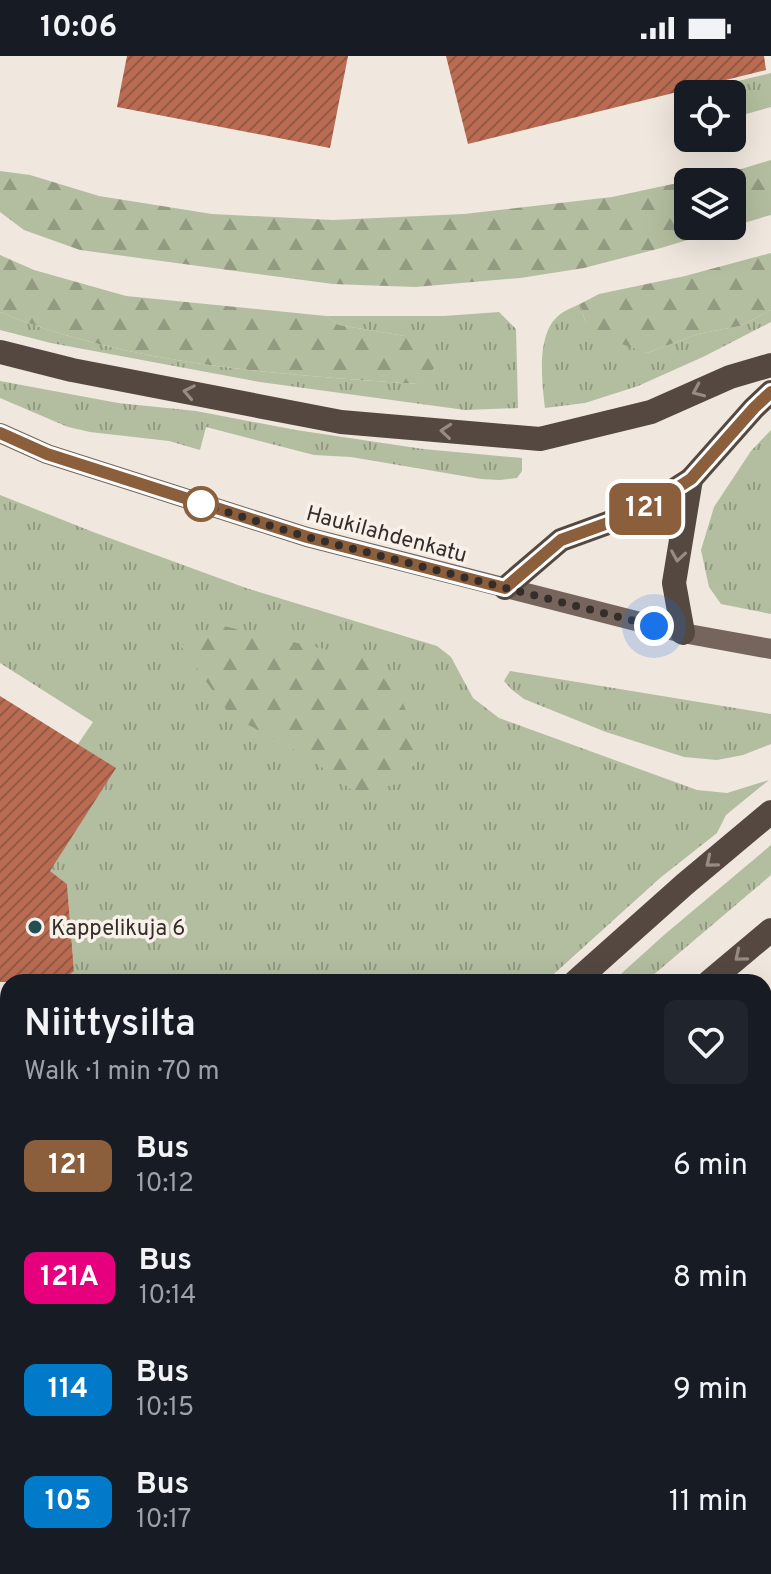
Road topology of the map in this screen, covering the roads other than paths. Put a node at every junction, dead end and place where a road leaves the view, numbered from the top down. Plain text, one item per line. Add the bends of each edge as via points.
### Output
1 (0, 352) edge
2 (771, 365) edge
3 (771, 392) edge
4 (0, 433) edge
5 (691, 479) junction
6 (505, 588) junction
7 (683, 633) junction
8 (771, 649) edge
9 (771, 812) edge
10 (771, 930) edge
11 (584, 974) edge
12 (719, 974) edge

2 -> 1 highway via 651,412 540,439 341,422
3 - 5 highway
4 - 6 main road, Haukilahdenkatu via 47,454 307,537
5 - 6 highway via 641,511 561,540
5 -> 7 highway via 674,583
6 - 7 main road, Haukilahdenkatu
7 - 8 main road, Haukilahdenkatu
9 -> 11 highway
10 -> 12 highway

